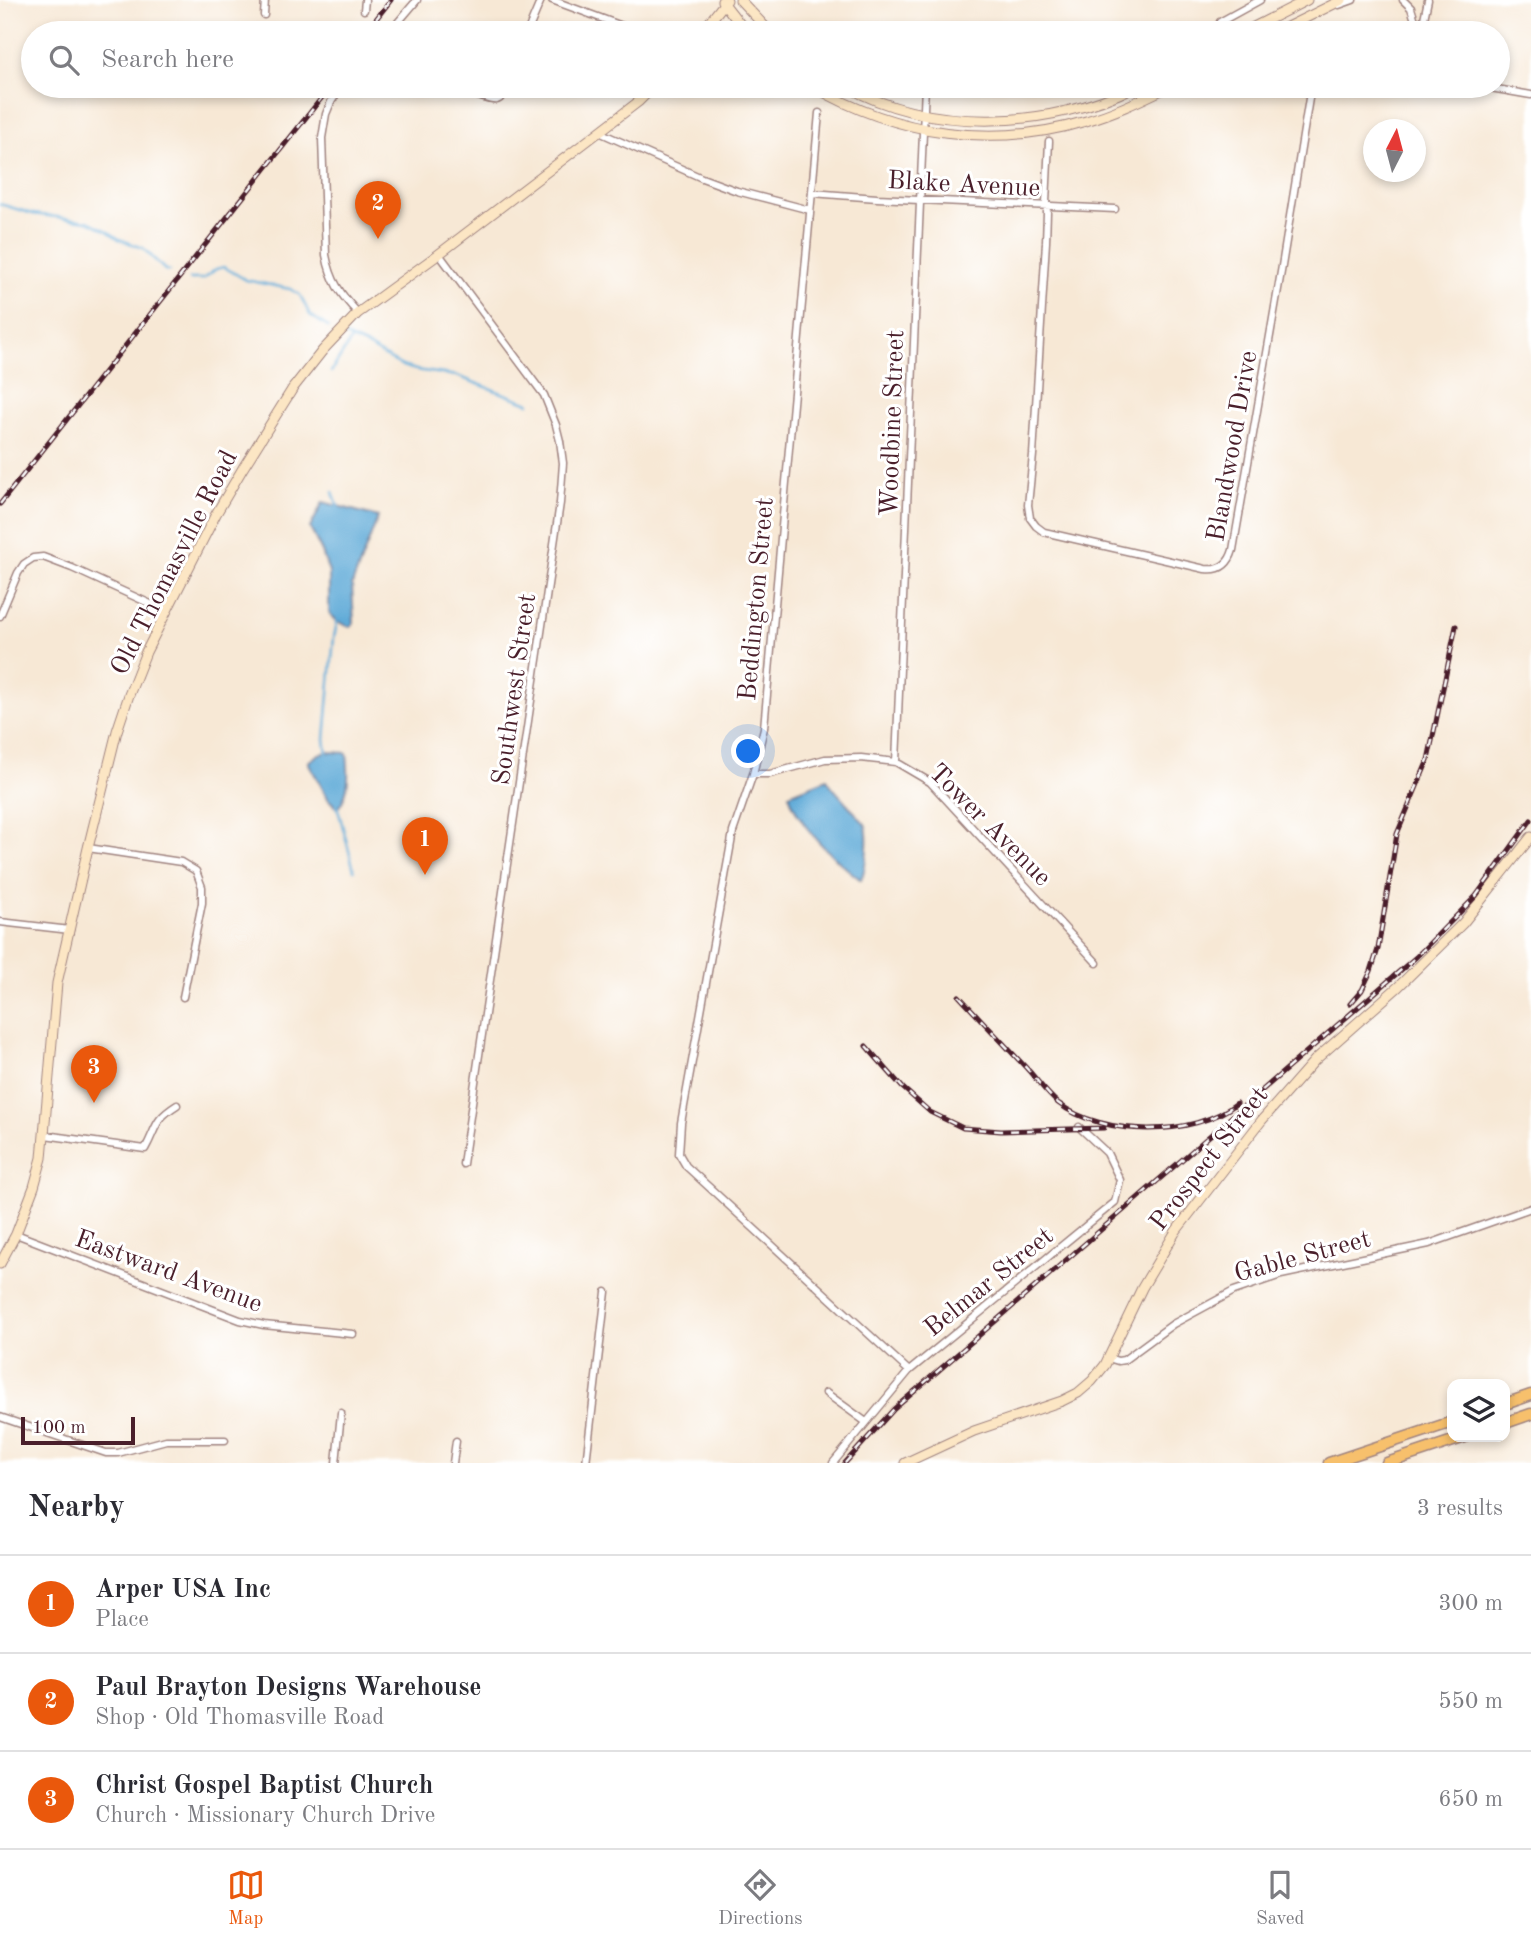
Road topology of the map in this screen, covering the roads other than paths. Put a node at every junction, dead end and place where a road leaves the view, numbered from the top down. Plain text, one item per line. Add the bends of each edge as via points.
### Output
1 (265, 0) edge
2 (365, 0) edge
3 (417, 0) edge
4 (541, 0) edge
5 (552, 0) edge
6 (740, 0) edge
7 (1260, 0) edge
8 (1307, 0) edge
9 (1342, 0) edge
10 (1353, 0) edge
11 (1403, 0) edge
12 (1428, 0) edge
13 (724, 1) edge
14 (364, 10) dead end
15 (1321, 11) junction
16 (264, 15) dead end
17 (399, 21) edge
18 (532, 21) edge
19 (609, 21) edge
20 (710, 21) edge
21 (738, 21) edge
22 (760, 21) edge
23 (1222, 21) edge
24 (1266, 21) edge
25 (1300, 21) edge
26 (1416, 21) edge
27 (1423, 21) edge
28 (1510, 91) edge
29 (1531, 94) edge
30 (334, 98) edge
31 (642, 98) edge
32 (836, 98) edge
33 (875, 98) edge
34 (925, 98) edge
35 (1108, 98) edge
36 (1143, 98) edge
37 (1309, 98) edge
38 (819, 113) dead end
39 (924, 114) junction
40 (923, 129) junction
41 (599, 132) junction
42 (1049, 141) dead end
43 (811, 193) junction
44 (920, 201) junction
45 (1046, 206) junction
46 (1115, 209) dead end
47 (810, 210) junction
48 (439, 254) junction
49 (358, 313) junction
50 (166, 611) junction
51 (0, 616) edge
52 (896, 762) junction
53 (752, 774) junction
54 (1531, 837) edge
55 (88, 848) junction
56 (0, 922) edge
57 (70, 930) junction
58 (1097, 963) dead end
59 (183, 997) dead end
60 (177, 1105) dead end
61 (1079, 1127) dead end
62 (45, 1135) junction
63 (463, 1164) dead end
64 (1531, 1208) edge
65 (16, 1234) junction
66 (0, 1264) edge
67 (606, 1292) dead end
68 (353, 1334) dead end
69 (1108, 1358) junction
70 (909, 1371) junction
71 (826, 1393) dead end
72 (1531, 1395) edge
73 (1510, 1402) edge
74 (341, 1413) dead end
75 (1531, 1414) edge
76 (0, 1417) edge
77 (1510, 1421) edge
78 (866, 1422) junction
79 (1447, 1424) edge
80 (225, 1440) dead end
81 (456, 1441) dead end
82 (1450, 1442) edge
83 (336, 1463) edge
84 (453, 1463) edge
85 (586, 1463) edge
86 (833, 1463) edge
87 (905, 1463) edge
88 (1329, 1463) edge
89 (1387, 1463) edge

1 - 16 street
2 - 14 street
3 - 17 street
4 - 18 street
5 - 19 street
6 - 22 street
7 - 23 street
8 - 24 street
9 - 15 street
10 - 15 street
11 - 26 street
12 - 27 street
13 - 20 street
13 - 21 street
15 - 25 street
28 - 29 street
30 - 49 street via 322,138 326,255 337,287
31 - 41 street, Old Thomasville Road
32 - 40 street
33 - 39 street
34 - 39 street, Woodbine Street
35 - 39 street via 1029,119 976,120
36 - 40 street via 1051,130 978,136
37 - 45 street, Blandwood Drive via 1233,550 1222,567 1210,570 1044,532 1030,519
38 - 43 street, Beddington Street
39 - 40 street, Woodbine Street
40 - 44 street, Woodbine Street
41 - 47 street via 737,191
41 - 48 street, Old Thomasville Road
42 - 45 street, Blandwood Drive
43 - 44 street, Blake Avenue
43 - 47 street, Beddington Street
44 - 45 street, Blake Avenue
44 - 52 street, Woodbine Street
45 - 46 street, Blake Avenue
47 - 53 street, Beddington Street via 764,728
48 - 49 street, Old Thomasville Road
48 - 63 street, Southwest Street via 544,395 563,463 561,503
49 - 50 street, Old Thomasville Road via 287,397 216,514
50 - 51 street via 43,557 24,564
50 - 55 street, Old Thomasville Road via 117,730
52 - 53 street, Tower Avenue via 825,759 770,774
52 - 58 street, Tower Avenue via 930,782
53 - 70 street, Beddington Street via 733,832 679,1154 686,1166
54 - 69 street, Prospect Street via 1463,923 1315,1060 1260,1122 1176,1231
55 - 57 street, Old Thomasville Road
55 - 59 street via 181,862 196,872 202,903
56 - 57 street
57 - 62 street, Old Thomasville Road via 57,983
60 - 62 street via 156,1124 145,1149
61 - 70 street, Belmar Street via 1107,1153 1120,1180 1115,1202
62 - 65 street, Old Thomasville Road via 38,1172
64 - 69 street, Gable Street via 1440,1241 1281,1275 1234,1291 1173,1324 1123,1360
65 - 66 street, Old Thomasville Road
65 - 68 street, Eastward Avenue via 240,1320
67 - 85 street
69 - 87 street, Prospect Street via 1092,1381 1072,1396 967,1434
70 - 78 street, Belmar Street
71 - 78 street
72 - 73 highway
74 - 83 street
75 - 77 highway
76 - 80 street via 106,1453 166,1440
78 - 86 street, Belmar Street
79 - 88 highway
81 - 84 street
82 - 89 highway

